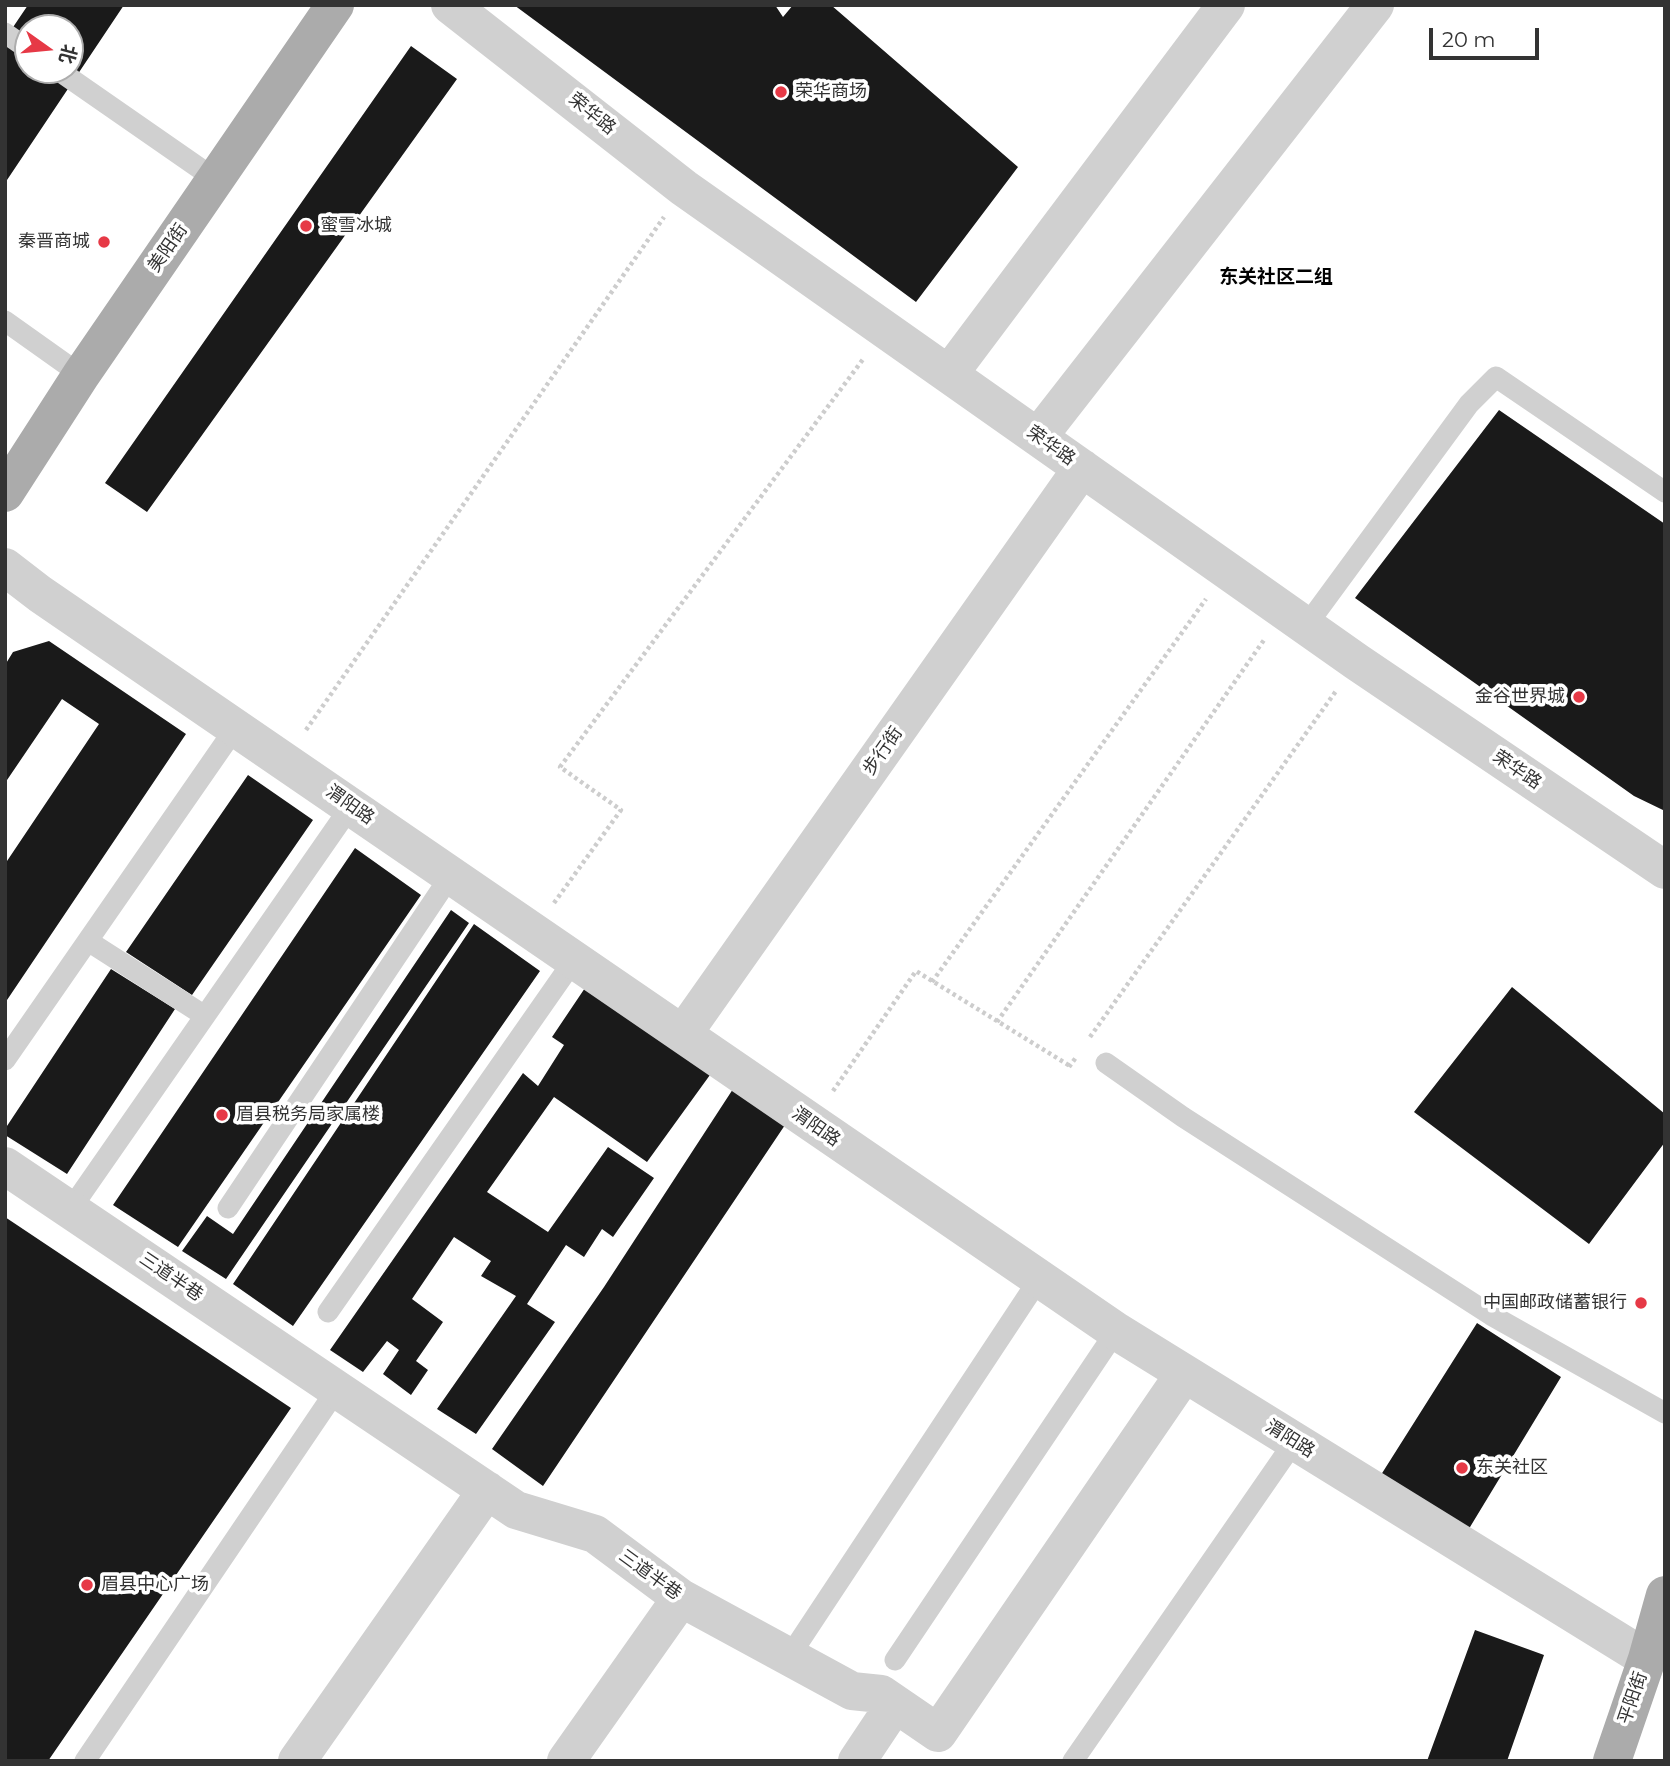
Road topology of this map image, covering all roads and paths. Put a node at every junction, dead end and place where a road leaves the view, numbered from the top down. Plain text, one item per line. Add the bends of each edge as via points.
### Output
1 (335, 5) edge
2 (450, 5) edge
3 (1226, 5) edge
4 (1375, 5) edge
5 (78, 84) edge
6 (215, 179) junction
7 (684, 188) junction
8 (5, 321) edge
9 (886, 330) junction
10 (949, 374) junction
11 (81, 375) junction
12 (1038, 437) junction
13 (1083, 468) junction
14 (1665, 492) edge
15 (5, 493) edge
16 (5, 567) edge
17 (1227, 570) junction
18 (1295, 618) junction
19 (1357, 662) junction
20 (236, 727) junction
21 (285, 760) junction
22 (351, 806) junction
23 (1665, 870) edge
24 (451, 875) junction
25 (533, 932) junction
26 (88, 941) junction
27 (574, 960) junction
28 (932, 982) junction
29 (205, 1016) junction
30 (997, 1021) junction
31 (683, 1034) junction
32 (1085, 1044) dead end
33 (1077, 1055) dead end
34 (5, 1060) edge
35 (1106, 1063) joint
36 (1069, 1067) junction
37 (810, 1123) junction
38 (5, 1166) edge
39 (228, 1208) dead end
40 (70, 1210) junction
41 (1039, 1279) junction
42 (328, 1312) dead end
43 (1116, 1331) junction
44 (1185, 1374) junction
45 (337, 1389) junction
46 (1665, 1413) edge
47 (1294, 1442) junction
48 (487, 1490) junction
49 (1665, 1595) edge
50 (681, 1598) junction
51 (789, 1657) junction
52 (1647, 1659) junction
53 (895, 1660) dead end
54 (895, 1704) junction
55 (85, 1761) edge
56 (296, 1761) edge
57 (566, 1761) edge
58 (857, 1761) edge
59 (1073, 1761) edge
60 (1612, 1761) edge

1 - 6 main road, 美阳街
2 - 7 street, 荣华路
3 - 10 street
4 - 12 street
5 - 6 lane
6 - 11 main road, 美阳街
7 - 9 street, 荣华路
7 - 21 path
8 - 11 lane
9 - 10 street, 荣华路
9 - 25 path via 560,767 621,810
10 - 12 street, 荣华路
11 - 15 main road, 美阳街
12 - 13 street, 荣华路
13 - 17 street, 荣华路
13 - 31 street, 步行街
14 - 18 lane via 1496,377
16 - 20 street, 渭阳路
17 - 18 street, 荣华路
17 - 28 path
18 - 19 street, 荣华路
18 - 30 path
19 - 23 street, 荣华路
19 - 32 path
20 - 21 street, 渭阳路
20 - 26 lane
21 - 22 street, 渭阳路
22 - 24 street, 渭阳路
22 - 29 lane
24 - 25 street, 渭阳路
24 - 39 lane
25 - 27 street, 渭阳路
26 - 29 lane
26 - 34 lane
27 - 31 street, 渭阳路
27 - 42 lane
28 - 30 path
28 - 37 path via 916,971
29 - 40 lane
30 - 36 path
31 - 37 street, 渭阳路
33 - 36 path
35 - 36 path
35 - 46 lane via 1492,1315
37 - 41 street, 渭阳路
38 - 40 street, 三道半巷
40 - 45 street, 三道半巷
41 - 43 street, 渭阳路
41 - 51 lane
43 - 44 street, 渭阳路
43 - 53 lane
44 - 47 street, 渭阳路
44 - 54 street, 三道半巷 via 938,1733
45 - 48 street, 三道半巷
45 - 55 lane
47 - 52 street, 渭阳路
47 - 59 lane
48 - 50 street, 三道半巷 via 516,1510 594,1534
48 - 56 street
49 - 52 main road, 平阳街
50 - 51 street, 三道半巷
50 - 57 street
51 - 54 street, 三道半巷 via 852,1691 881,1694
52 - 60 main road, 平阳街
54 - 58 street

